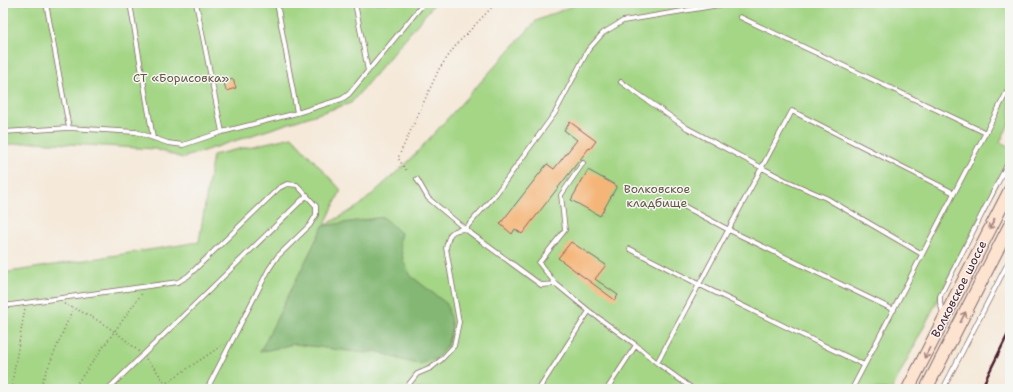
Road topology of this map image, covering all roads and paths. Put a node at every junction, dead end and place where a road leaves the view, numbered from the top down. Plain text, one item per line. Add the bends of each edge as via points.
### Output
1 (46, 3) edge
2 (130, 3) edge
3 (196, 3) edge
4 (277, 3) edge
5 (355, 3) edge
6 (424, 3) edge
7 (499, 3) edge
8 (722, 3) edge
9 (740, 17) dead end
10 (368, 71) junction
11 (621, 82) dead end
12 (1010, 86) edge
13 (298, 113) junction
14 (69, 128) junction
15 (3, 132) edge
16 (222, 132) junction
17 (986, 133) junction
18 (153, 138) junction
19 (1010, 159) edge
20 (583, 163) dead end
21 (762, 168) junction
22 (406, 170) dead end
23 (416, 179) dead end
24 (1010, 190) edge
25 (954, 193) junction
26 (307, 195) junction
27 (678, 203) dead end
28 (1010, 225) edge
29 (465, 228) junction
30 (729, 230) junction
31 (630, 249) dead end
32 (922, 254) junction
33 (1010, 259) edge
34 (556, 284) junction
35 (700, 285) junction
36 (148, 286) junction
37 (53, 299) junction
38 (26, 303) junction
39 (3, 306) edge
40 (74, 308) junction
41 (894, 310) junction
42 (589, 311) junction
43 (945, 317) junction
44 (115, 331) junction
45 (234, 337) junction
46 (636, 345) junction
47 (143, 356) junction
48 (657, 363) junction
49 (864, 365) junction
50 (166, 383) junction
51 (409, 384) dead end
52 (685, 384) junction
53 (11, 389) edge
54 (39, 389) edge
55 (73, 389) edge
56 (108, 389) edge
57 (157, 389) edge
58 (169, 389) edge
59 (206, 389) edge
60 (539, 389) edge
61 (607, 389) edge
62 (682, 389) edge
63 (693, 389) edge
64 (852, 389) edge
65 (908, 389) edge
66 (926, 389) edge
67 (943, 389) edge

1 - 14 lane
2 - 18 lane
3 - 16 lane
4 - 13 lane
5 - 10 lane
6 - 10 lane
7 - 22 path via 492,7 457,44 439,69 398,158
8 - 29 lane via 623,21 603,33 588,50 555,113 496,194
9 - 17 lane
10 - 13 lane via 342,99
11 - 21 lane via 687,128
12 - 17 lane
13 - 16 lane
14 - 15 lane
14 - 18 lane via 136,132
16 - 18 lane via 183,145
17 - 25 lane
19 - 43 lane via 940,296
20 - 34 lane via 561,195 565,230 539,263
21 - 25 lane via 792,111
21 - 30 lane
21 - 32 lane via 826,198
23 - 29 lane via 428,198
24 -> 43 main road, Волковское шоссе
25 - 32 lane
26 - 36 lane via 297,185 288,184 279,188 188,276 178,282
26 - 45 lane via 316,206 316,215 310,225 277,257
26 - 47 lane
27 - 30 lane
66 -> 28 main road, Волковское шоссе
29 - 34 lane via 541,285
29 - 51 lane via 456,229 448,236 446,248 459,322 454,346 431,368 417,374
30 - 35 lane
30 - 41 lane
31 - 35 lane
32 - 41 lane
33 - 67 lane
34 - 42 lane
35 - 48 lane
35 - 49 lane
36 - 37 lane
36 - 44 path
37 - 38 lane
37 - 40 path
38 - 39 lane
38 - 53 path
40 - 44 path
40 - 54 path
41 - 49 lane
42 - 46 lane
42 - 60 lane
43 -> 65 main road, Волковское шоссе
44 - 47 path
44 - 55 path
45 - 50 path
45 - 59 lane
46 - 48 lane
46 - 61 lane
47 - 50 path
47 - 56 lane
48 - 52 lane
49 - 64 lane
50 - 57 path
50 - 58 path
52 - 62 lane
52 - 63 lane

